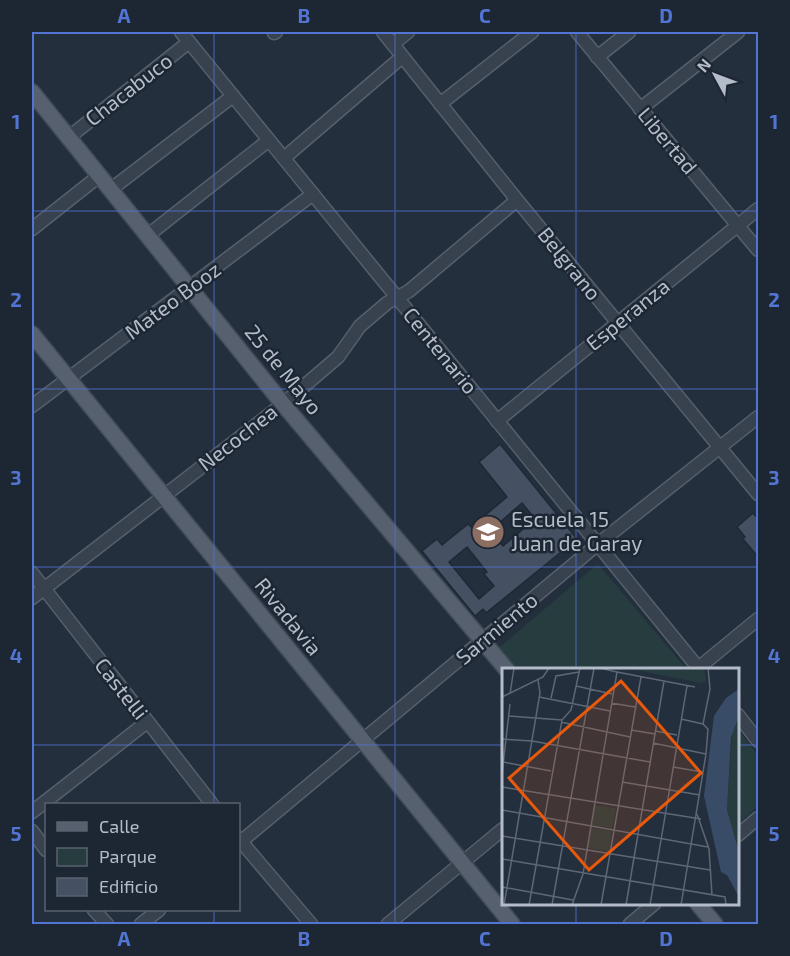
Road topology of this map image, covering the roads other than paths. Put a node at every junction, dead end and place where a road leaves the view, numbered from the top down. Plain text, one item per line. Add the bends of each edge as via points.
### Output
1 (181, 32) edge
2 (382, 32) edge
3 (408, 32) edge
4 (532, 32) edge
5 (577, 32) edge
6 (629, 32) edge
7 (738, 32) edge
8 (189, 42) junction
9 (393, 44) junction
10 (402, 57) junction
11 (597, 57) junction
12 (32, 94) edge
13 (233, 96) junction
14 (440, 104) junction
15 (640, 109) junction
16 (68, 138) junction
17 (269, 140) junction
18 (284, 158) junction
19 (99, 176) junction
20 (110, 190) junction
21 (313, 194) junction
22 (517, 200) junction
23 (759, 208) edge
24 (738, 225) junction
25 (32, 229) edge
26 (147, 236) junction
27 (759, 250) edge
28 (189, 288) junction
29 (397, 298) junction
30 (617, 323) junction
31 (32, 334) edge
32 (69, 379) junction
33 (283, 404) junction
34 (32, 406) edge
35 (759, 417) edge
36 (497, 421) junction
37 (720, 448) junction
38 (759, 494) edge
39 (163, 496) junction
40 (598, 544) junction
41 (32, 573) edge
42 (44, 589) junction
43 (32, 598) edge
44 (759, 619) edge
45 (483, 640) junction
46 (506, 668) edge
47 (697, 668) edge
48 (699, 668) edge
49 (739, 716) edge
50 (147, 722) junction
51 (759, 741) edge
52 (362, 742) junction
53 (211, 803) edge
54 (32, 812) edge
55 (759, 818) edge
56 (32, 831) edge
57 (502, 831) edge
58 (739, 834) edge
59 (240, 841) edge
60 (45, 849) edge
61 (463, 864) junction
62 (652, 905) edge
63 (700, 905) edge
64 (96, 911) edge
65 (157, 911) edge
66 (106, 924) edge
67 (141, 924) edge
68 (311, 924) edge
69 (388, 924) edge
70 (512, 924) edge
71 (630, 924) edge
72 (715, 924) edge

1 - 8 street, Centenario
2 - 9 street, Belgrano
3 - 9 street
4 - 14 street
5 - 11 street, Libertad
6 - 11 street
7 - 15 street
8 - 13 street, Centenario
8 - 16 street, Chacabuco
9 - 10 street, Belgrano
10 - 14 street, Belgrano
10 - 18 street
11 - 15 street, Libertad
12 - 16 main road, 25 de Mayo
13 - 17 street, Centenario
13 - 20 street
14 - 22 street, Belgrano
15 - 24 street, Libertad
16 - 19 main road, 25 de Mayo
17 - 18 street, Centenario
17 - 26 street
18 - 21 street, Centenario
19 - 20 main road, 25 de Mayo
19 - 25 street
20 - 26 main road, 25 de Mayo
21 - 28 street, Mateo Booz
21 - 29 street, Centenario
22 - 29 street, Necochea
22 - 30 street, Belgrano
23 - 24 street, Esperanza
24 - 27 street, Libertad
24 - 30 street, Esperanza
26 - 28 main road, 25 de Mayo
28 - 32 street, Mateo Booz
28 - 33 main road, 25 de Mayo
29 - 33 street, Necochea via 360,326 338,357
29 - 36 street, Centenario
30 - 36 street, Esperanza
30 - 37 street, Belgrano
31 - 32 main road, Rivadavia
32 - 34 street, Mateo Booz
32 - 39 main road, Rivadavia
33 - 39 street, Necochea
33 - 45 main road, 25 de Mayo
35 - 37 street, Sarmiento
36 - 40 street, Centenario
37 - 38 street, Belgrano
37 - 40 street, Sarmiento
39 - 42 street, Necochea
39 - 52 main road, Rivadavia
40 - 45 street, Sarmiento
40 - 47 street, Centenario
41 - 42 street, Castelli
42 - 43 street, Necochea
42 - 50 street, Castelli
44 - 48 street
45 - 46 main road, 25 de Mayo
45 - 52 street, Sarmiento
49 - 51 street
50 - 53 street, Castelli
50 - 54 street
52 - 59 street, Sarmiento
52 - 61 main road, Rivadavia
55 - 58 street
56 - 60 street
57 - 61 street
59 - 68 street
61 - 69 street
61 - 70 main road, Rivadavia
62 - 71 street
63 - 72 main road
64 - 66 street
65 - 67 street

